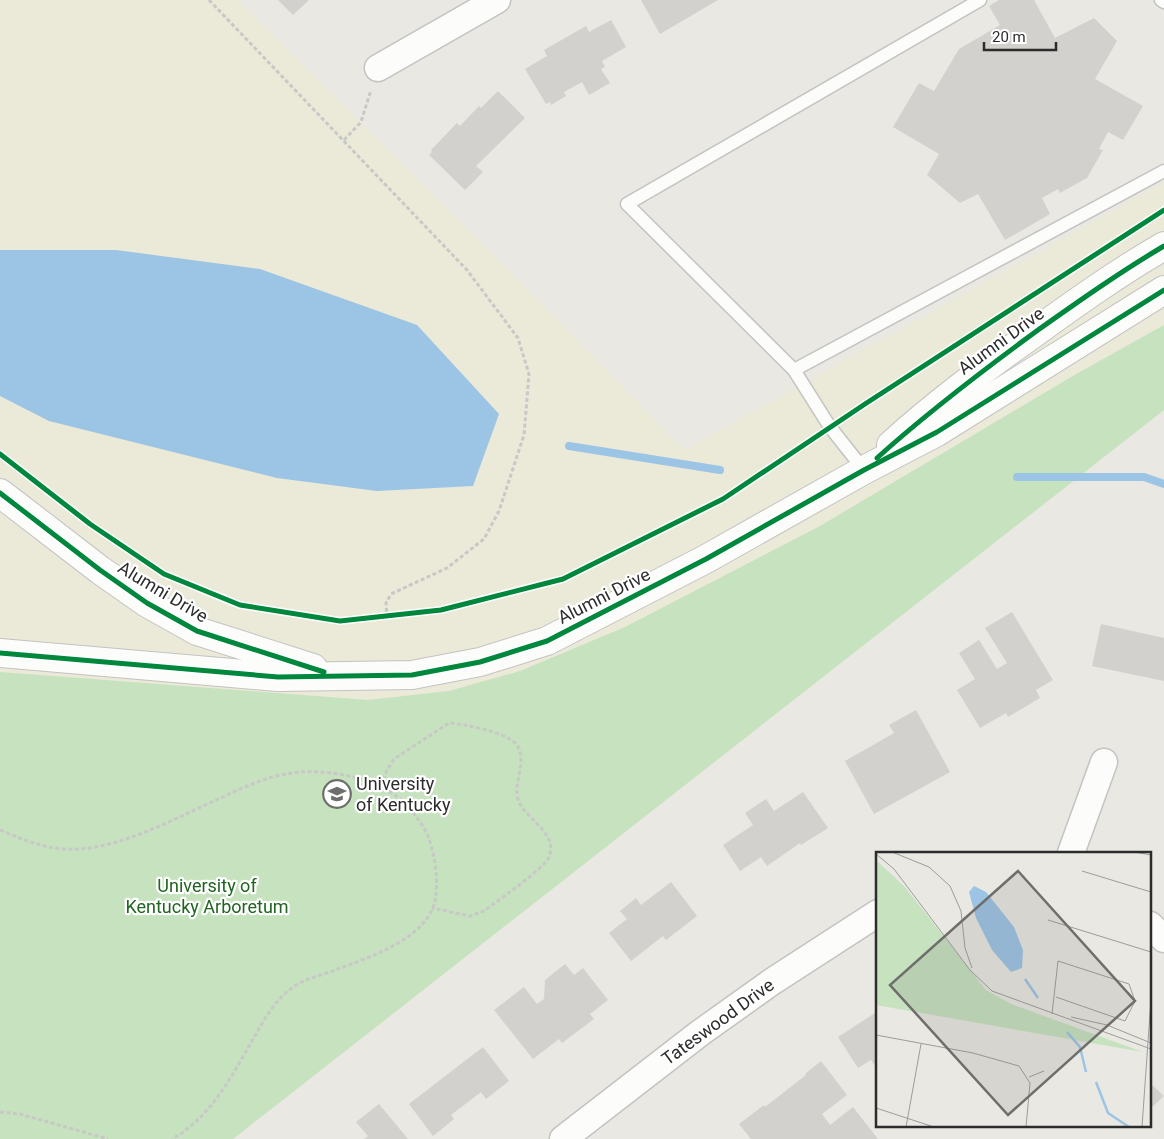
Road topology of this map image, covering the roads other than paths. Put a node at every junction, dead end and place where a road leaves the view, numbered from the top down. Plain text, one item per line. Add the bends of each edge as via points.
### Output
1 (497, 0) edge
2 (980, 0) edge
3 (378, 68) road end
4 (1164, 171) edge
5 (1164, 246) edge
6 (1164, 290) edge
7 (794, 370) junction
8 (864, 470) junction
9 (0, 493) edge
10 (0, 653) edge
11 (334, 675) junction
12 (1104, 762) dead end
13 (1071, 852) edge
14 (876, 914) edge
15 (1152, 927) edge
16 (1164, 939) edge
17 (563, 1139) edge

1 - 3 street
2 - 7 lane via 627,204
4 - 7 lane
5 - 8 main road, Alumni Drive via 1104,282 997,360 919,420
6 - 8 main road, Alumni Drive via 938,432
7 - 8 lane via 830,427
8 - 11 main road, Alumni Drive via 706,559 546,640 480,662 412,675
9 - 11 main road, Alumni Drive via 100,570 197,631
10 - 11 main road, Alumni Drive via 278,677
12 - 13 street
14 - 17 street, Tateswood Drive via 700,1033
15 - 16 street

